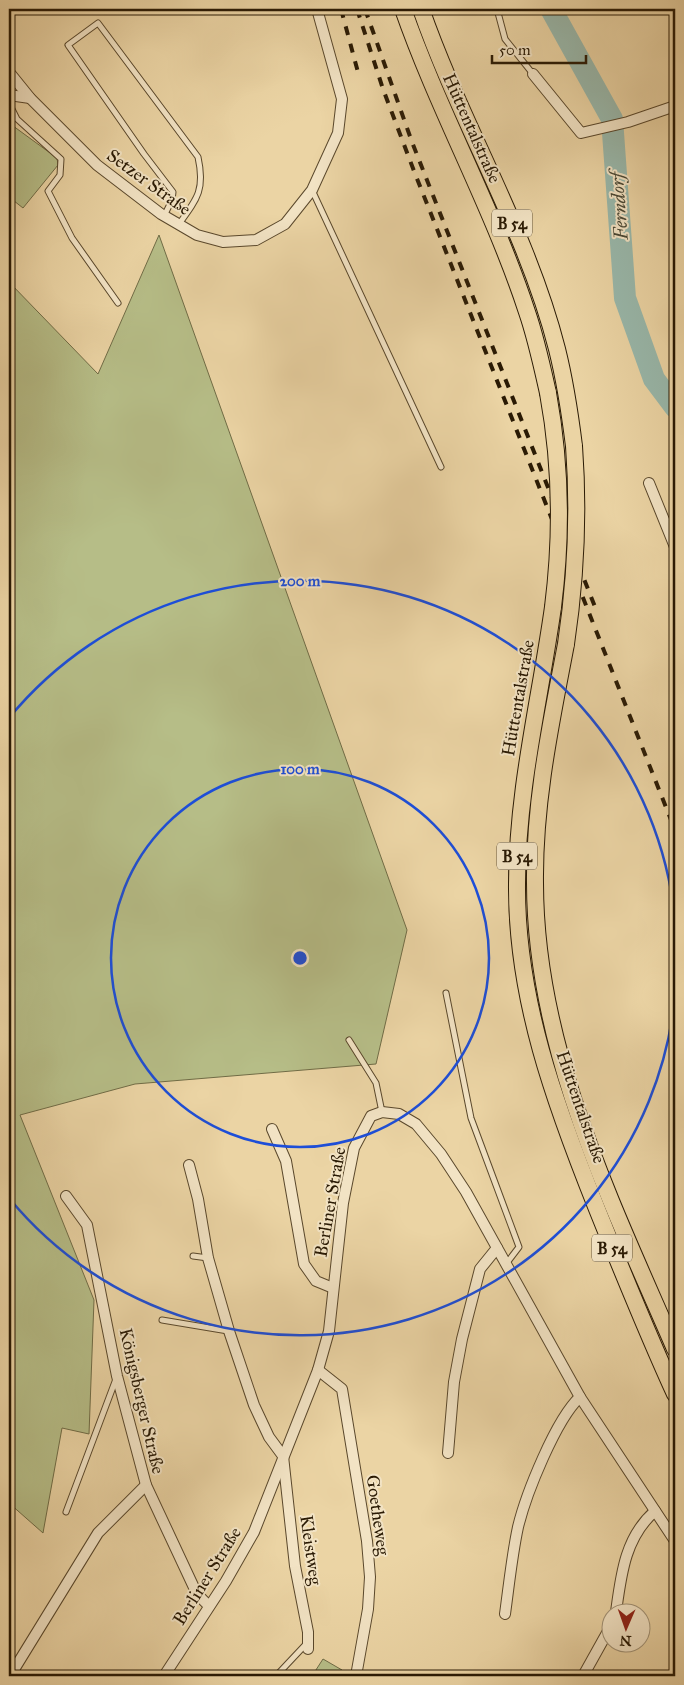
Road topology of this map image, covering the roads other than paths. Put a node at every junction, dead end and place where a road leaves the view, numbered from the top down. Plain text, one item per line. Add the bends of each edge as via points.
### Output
1 (317, 9) edge
2 (403, 9) edge
3 (421, 9) edge
4 (497, 9) edge
5 (9, 72) edge
6 (533, 74) joint
7 (9, 95) edge
8 (30, 98) junction
9 (9, 103) edge
10 (675, 106) edge
11 (312, 190) junction
12 (164, 216) junction
13 (179, 225) junction
14 (118, 303) dead end
15 (442, 467) dead end
16 (649, 483) dead end
17 (675, 547) edge
18 (446, 993) dead end
19 (349, 1040) dead end
20 (382, 1112) junction
21 (272, 1129) dead end
22 (189, 1165) dead end
23 (66, 1196) dead end
24 (497, 1248) junction
25 (193, 1256) dead end
26 (208, 1258) junction
27 (506, 1265) junction
28 (333, 1288) junction
29 (162, 1320) dead end
30 (229, 1331) junction
31 (675, 1349) edge
32 (318, 1370) junction
33 (117, 1376) junction
34 (675, 1394) edge
35 (580, 1397) junction
36 (448, 1453) dead end
37 (284, 1456) junction
38 (146, 1485) junction
39 (655, 1511) junction
40 (66, 1512) dead end
41 (675, 1541) edge
42 (617, 1602) edge
43 (209, 1606) junction
44 (505, 1614) dead end
45 (602, 1642) edge
46 (308, 1646) joint
47 (10, 1676) edge
48 (164, 1676) edge
49 (276, 1676) edge
50 (356, 1676) edge
51 (583, 1676) edge

1 - 11 street, Setzer Straße via 342,99 338,133
2 - 34 highway, Hüttentalstraße / B 54, bridge via 423,66 528,312 548,393 557,450 559,542 553,607 528,750 518,840 516,885 523,969 533,1024 556,1103 614,1252
3 - 31 highway, Hüttentalstraße / B 54, bridge via 439,60 512,224 544,306 566,392 578,492 577,542 566,644 546,752 536,841 536,919 540,965 550,1020 573,1098
4 - 6 lane via 505,38
5 - 8 street, Setzer Straße
6 - 10 street via 581,134
7 - 8 street
8 - 12 street, Setzer Straße via 97,165
9 - 14 lane via 17,119 61,159 60,175 48,191 72,238
11 - 13 street, Setzer Straße via 285,224 256,240 223,242 197,235
11 - 15 lane
12 - 13 street, Setzer Straße
12 - 13 lane via 173,192 68,45 98,23 198,157 202,178 200,187 194,204
16 - 17 street
18 - 27 lane via 471,1118 519,1247
19 - 20 lane via 376,1083
20 - 24 street via 399,1114 416,1124 441,1154
20 - 28 street, Berliner Straße via 371,1116 354,1148 343,1203
21 - 28 street via 286,1161 304,1264 316,1281
22 - 26 street
23 - 33 street, Königsberger Straße via 87,1225
24 - 27 street
24 - 36 street via 480,1269 462,1339 454,1382
25 - 26 lane
26 - 30 street
27 - 35 street
28 - 32 street, Berliner Straße via 329,1331
29 - 30 lane
30 - 37 street via 254,1405 269,1437
32 - 37 street, Berliner Straße
32 - 50 street, Goetheweg via 342,1389 367,1541 368,1609
33 - 38 street, Königsberger Straße
33 - 40 lane
35 - 39 street
35 - 44 street via 570,1406 544,1455 518,1526
37 - 43 street, Berliner Straße via 254,1532
37 - 46 street, Kleistweg via 295,1566
38 - 43 street, Königsberger Straße via 197,1594
38 - 47 street via 98,1533
39 - 41 street
39 - 42 street via 642,1522 622,1565
43 - 48 street, Berliner Straße
45 - 51 street
46 - 49 lane

